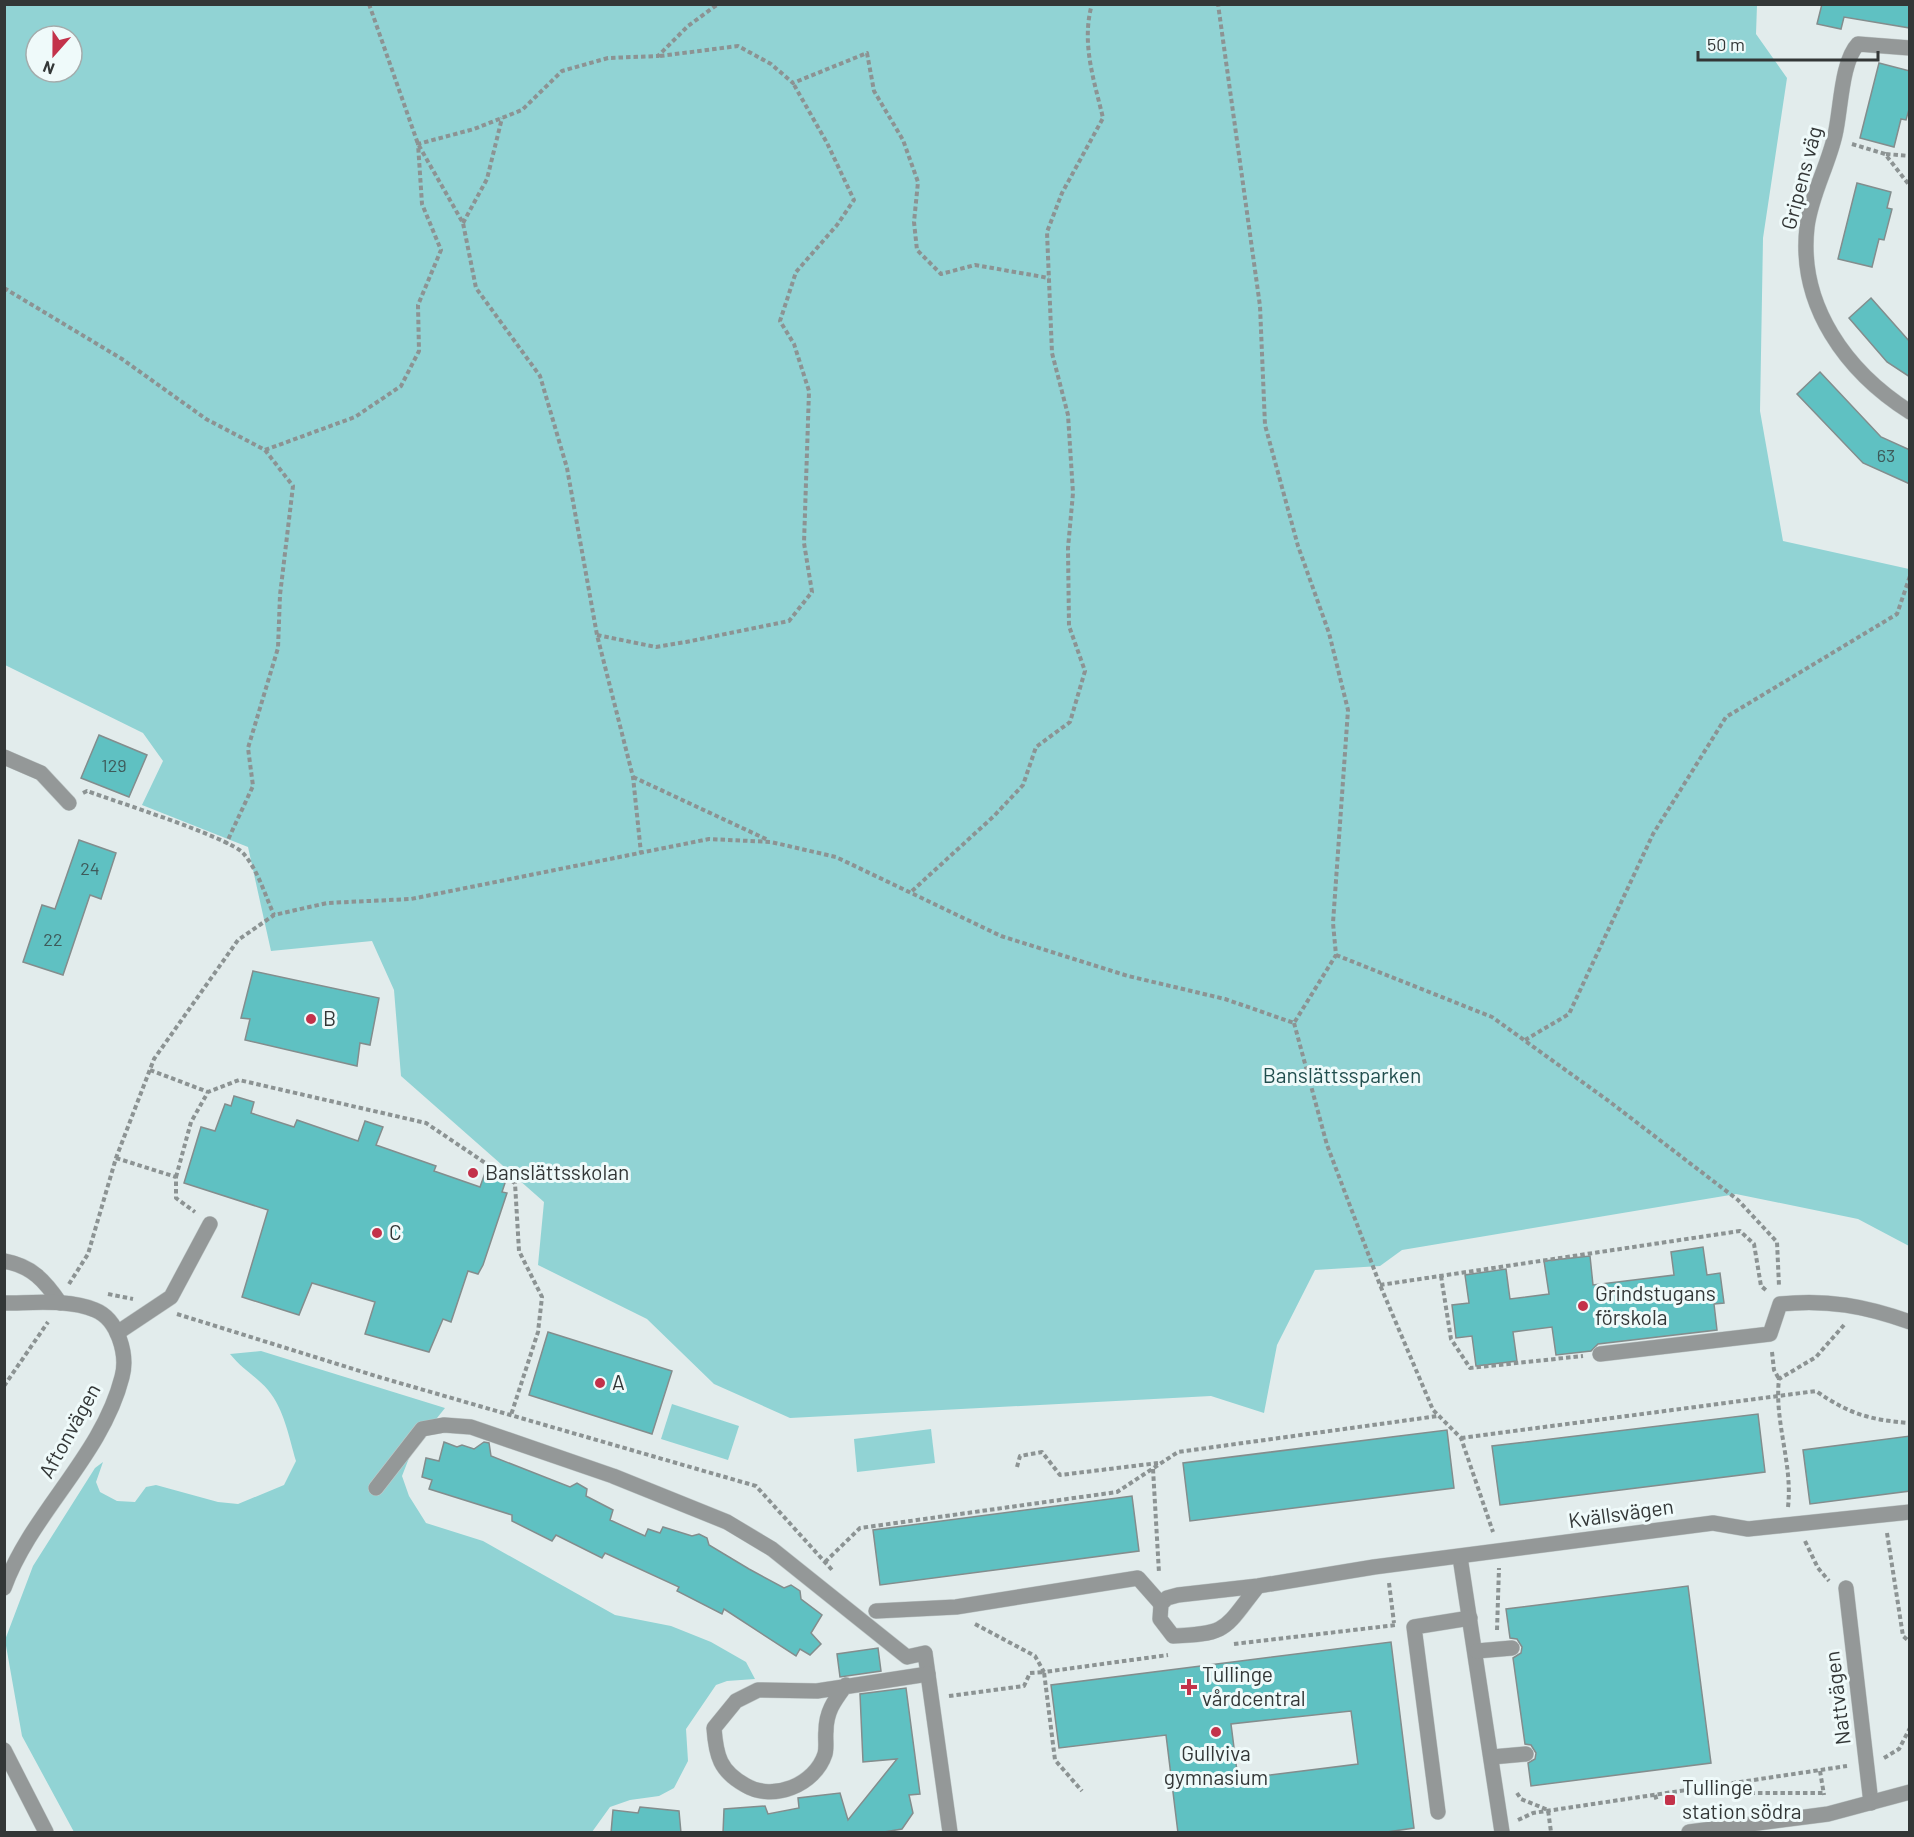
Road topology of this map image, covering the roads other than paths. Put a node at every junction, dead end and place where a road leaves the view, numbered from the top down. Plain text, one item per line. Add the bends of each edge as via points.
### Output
1 (1910, 48) edge
2 (1910, 412) edge
3 (4, 757) edge
4 (69, 803) road end
5 (210, 1224) road end
6 (4, 1261) edge
7 (4, 1303) edge
8 (60, 1303) junction
9 (1910, 1322) edge
10 (117, 1333) junction
11 (1600, 1354) road end
12 (376, 1488) dead end
13 (1910, 1512) edge
14 (1460, 1557) junction
15 (1258, 1586) junction
16 (4, 1588) edge
17 (1846, 1588) road end
18 (1161, 1604) junction
19 (876, 1611) dead end
20 (1470, 1618) junction
21 (1504, 1648) road end
22 (1476, 1651) junction
23 (928, 1674) junction
24 (846, 1686) junction
25 (4, 1750) edge
26 (1526, 1754) dead end
27 (1500, 1756) junction
28 (1910, 1792) edge
29 (1871, 1803) junction
30 (1438, 1812) dead end
31 (1501, 1830) edge
32 (46, 1833) edge
33 (950, 1833) edge
34 (1689, 1833) edge

1 - 2 street, Gripens väg via 1858,44 1852,50 1834,139 1807,226 1811,280 1823,319 1856,370
3 - 4 street via 41,772
5 - 10 street via 171,1297
6 - 8 street via 22,1264 38,1276
7 - 8 street
8 - 10 street via 96,1310
9 - 11 street via 1870,1308 1813,1301 1780,1304 1770,1334
10 - 16 street, Aftonvägen via 123,1350 123,1375 111,1410
12 - 23 street via 422,1429 444,1425 471,1427 613,1476 727,1522 772,1549 908,1657 925,1653
13 - 14 street, Kvällsvägen via 1748,1529 1713,1523
14 - 15 street, Kvällsvägen
14 - 20 street
15 - 18 street, Kvällsvägen via 1178,1595
15 - 18 street via 1226,1627 1210,1634 1173,1636 1160,1619
17 - 29 street, Nattvägen
18 - 19 street via 1138,1578 956,1607
20 - 22 street
20 - 30 street via 1414,1627
21 - 22 street
22 - 27 street
23 - 24 street
23 - 33 street
24 - 24 street via 817,1691 758,1690 736,1701 714,1728 716,1752 729,1776 750,1788 774,1792 793,1788 809,1777 826,1752 826,1717
25 - 32 street
26 - 27 street
27 - 31 street
28 - 29 street
29 - 34 street via 1828,1814

